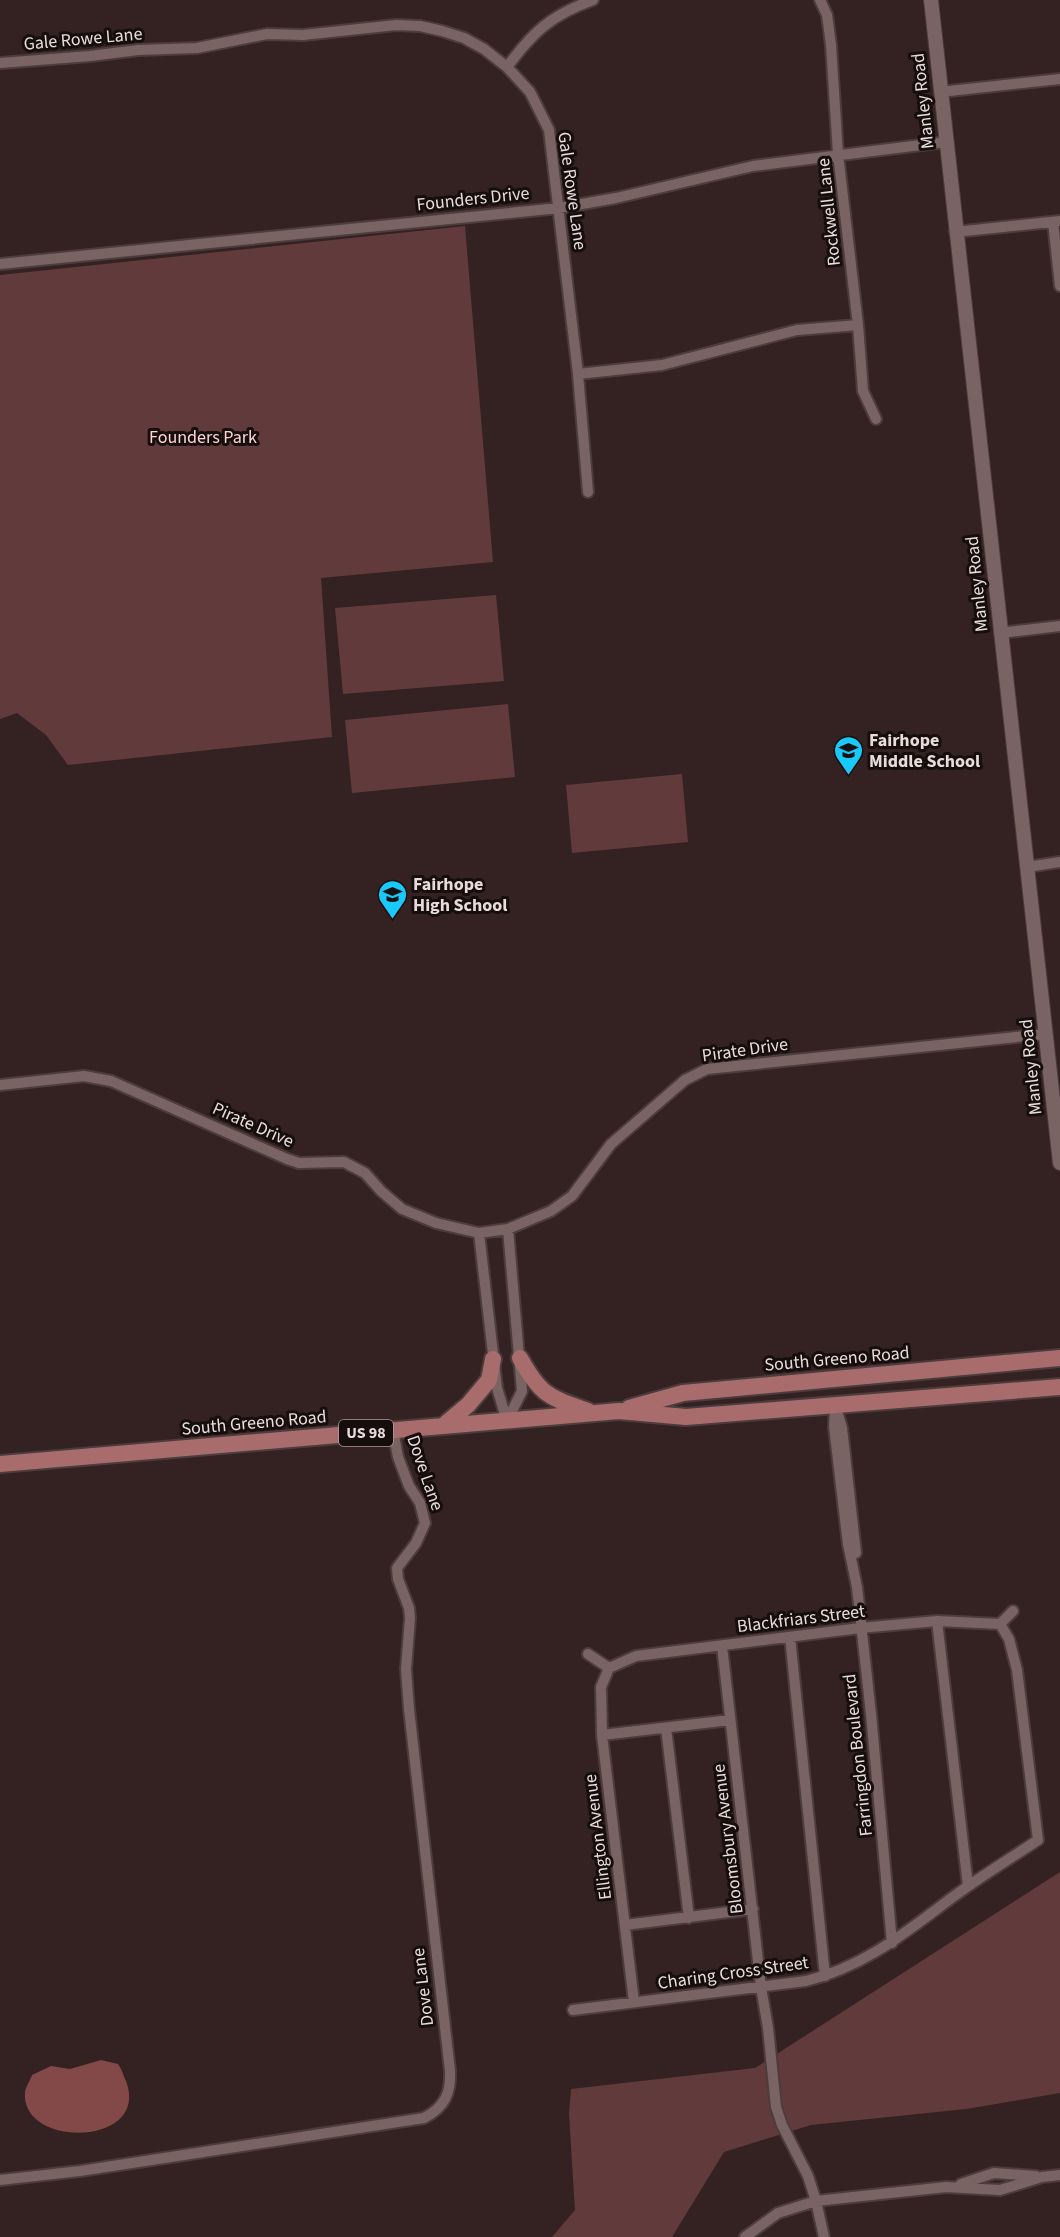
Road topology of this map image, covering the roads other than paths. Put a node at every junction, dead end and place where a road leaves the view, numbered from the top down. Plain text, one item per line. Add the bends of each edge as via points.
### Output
1 (593, 0) edge
2 (820, 0) edge
3 (931, 0) edge
4 (0, 63) edge
5 (507, 67) junction
6 (1060, 79) edge
7 (940, 92) junction
8 (945, 142) junction
9 (838, 154) junction
10 (559, 207) junction
11 (1057, 222) edge
12 (955, 232) junction
13 (0, 264) edge
14 (1060, 286) edge
15 (858, 325) junction
16 (578, 374) junction
17 (876, 419) dead end
18 (588, 492) dead end
19 (1060, 626) edge
20 (1000, 633) junction
21 (1060, 862) edge
22 (1027, 867) junction
23 (1046, 1034) junction
24 (0, 1085) edge
25 (1060, 1163) edge
26 (508, 1229) junction
27 (479, 1233) junction
28 (520, 1358) junction
29 (1060, 1358) edge
30 (492, 1359) junction
31 (1060, 1388) edge
32 (835, 1406) junction
33 (619, 1411) junction
34 (595, 1413) junction
35 (507, 1420) junction
36 (443, 1426) junction
37 (393, 1430) junction
38 (0, 1464) edge
39 (1013, 1611) dead end
40 (937, 1622) junction
41 (1000, 1624) junction
42 (860, 1628) junction
43 (790, 1637) junction
44 (722, 1646) junction
45 (588, 1654) dead end
46 (609, 1668) junction
47 (730, 1720) junction
48 (666, 1728) junction
49 (602, 1735) junction
50 (968, 1886) junction
51 (753, 1909) junction
52 (689, 1918) junction
53 (625, 1925) junction
54 (892, 1943) junction
55 (825, 1976) junction
56 (761, 1987) junction
57 (634, 2002) junction
58 (573, 2010) dead end
59 (1060, 2175) edge
60 (1042, 2177) junction
61 (0, 2180) edge
62 (946, 2187) junction
63 (816, 2201) junction
64 (745, 2237) edge
65 (824, 2237) edge

1 - 5 street via 548,21 529,37
2 - 9 street, Rockwell Lane via 827,15 831,45
3 - 7 street, Manley Road
4 - 5 street, Gale Rowe Lane via 197,48 267,34 303,35 396,25 420,26 464,38
5 - 10 street, Gale Rowe Lane via 530,92 549,130
6 - 7 street
7 - 8 street, Manley Road
8 - 9 street, Founders Drive
8 - 12 street, Manley Road
9 - 10 street, Founders Drive via 753,165 616,198
9 - 15 street, Rockwell Lane
10 - 13 street, Founders Drive
10 - 16 street, Gale Rowe Lane
11 - 12 street
11 - 14 street
12 - 20 street, Manley Road
15 - 16 street via 797,330 662,365
15 - 17 street, Rockwell Lane via 863,391
16 - 18 street, Gale Rowe Lane
19 - 20 street
20 - 22 street, Manley Road
21 - 22 street
22 - 23 street, Manley Road
23 - 25 street, Manley Road
23 - 26 street, Pirate Drive via 707,1069 685,1080 611,1144 572,1196 551,1211
24 - 27 street, Pirate Drive via 84,1076 111,1081 287,1160 344,1162 366,1173 402,1209 436,1223
26 - 27 street, Pirate Drive
26 - 28 street
27 - 30 street
28 - 34 main road via 544,1393
28 - 35 street via 522,1391
29 - 33 main road, South Greeno Road / US 98 via 682,1393
30 - 35 street
30 - 36 main road via 489,1380
31 - 32 main road, South Greeno Road / US 98
32 - 33 main road, South Greeno Road / US 98 via 686,1417
32 - 42 street, Farringdon Boulevard via 844,1439
33 - 34 main road, South Greeno Road / US 98
34 - 35 main road, South Greeno Road / US 98
35 - 36 main road, South Greeno Road / US 98
36 - 37 main road, South Greeno Road / US 98
37 - 38 main road, South Greeno Road / US 98
37 - 61 street, Dove Lane via 398,1457 425,1523 397,1568 410,1618 407,1679 450,2071 447,2097 438,2110 415,2120
39 - 41 street
40 - 41 street, Blackfriars Street
40 - 42 street, Blackfriars Street
40 - 50 street
41 - 50 street, Charing Cross Street via 1009,1639 1017,1671 1038,1840
42 - 43 street, Blackfriars Street
42 - 54 street, Farringdon Boulevard via 872,1714
43 - 44 street, Blackfriars Street
43 - 55 street
44 - 46 street, Blackfriars Street via 636,1656
44 - 47 street, Bloomsbury Avenue
45 - 46 street
46 - 49 street, Ellington Avenue via 601,1686
47 - 48 street
47 - 51 street, Bloomsbury Avenue
48 - 49 street
48 - 52 street
49 - 53 street, Ellington Avenue
50 - 54 street, Charing Cross Street
51 - 52 street
51 - 56 street, Bloomsbury Avenue
52 - 53 street
53 - 57 street, Ellington Avenue
54 - 55 street, Charing Cross Street
55 - 56 street, Charing Cross Street
56 - 57 street, Charing Cross Street
56 - 63 street, Bloomsbury Avenue via 776,2107
57 - 58 street, Charing Cross Street
59 - 60 street
60 - 62 street via 1000,2190
60 - 62 street via 994,2173
62 - 63 street
63 - 64 street via 778,2213
63 - 65 street, Bloomsbury Avenue

